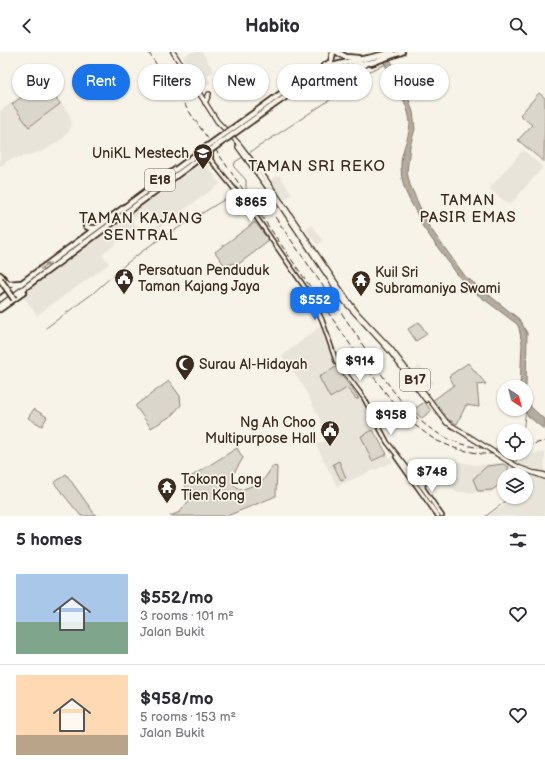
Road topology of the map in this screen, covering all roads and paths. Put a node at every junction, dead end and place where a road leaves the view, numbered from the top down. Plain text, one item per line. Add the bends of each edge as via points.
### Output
1 (173, 52) edge
2 (334, 52) edge
3 (337, 52) edge
4 (392, 52) edge
5 (402, 52) edge
6 (366, 59) junction
7 (372, 60) junction
8 (180, 64) edge
9 (328, 64) edge
10 (343, 64) edge
11 (355, 64) edge
12 (364, 64) edge
13 (205, 94) edge
14 (277, 99) edge
15 (203, 100) edge
16 (278, 100) edge
17 (205, 103) junction
18 (269, 105) junction
19 (209, 155) junction
20 (97, 227) junction
21 (85, 237) junction
22 (72, 253) junction
23 (0, 275) edge
24 (0, 279) edge
25 (25, 280) junction
26 (0, 283) edge
27 (308, 293) junction
28 (0, 299) edge
29 (13, 300) junction
30 (0, 306) edge
31 (0, 309) edge
32 (545, 476) edge
33 (417, 480) junction
34 (423, 488) junction
35 (438, 516) edge
36 (442, 516) edge

1 - 8 main road, B17
2 - 9 highway
3 - 6 highway via 346,57
4 - 7 highway, E18
5 - 7 highway, E18
6 - 7 highway, E18
6 - 10 highway, E18
7 - 11 highway, E18
7 - 12 highway
13 - 17 main road via 209,94
14 - 18 highway, E18
15 - 17 main road, B17
16 - 18 highway, E18
17 - 32 main road, B17, bridge via 237,143 345,302 389,350 438,416 516,466
18 - 19 highway, E18, bridge
18 - 19 highway, E18, bridge
19 - 20 highway, E18
19 - 22 highway, E18 via 186,167
19 - 27 main road via 252,211
20 - 21 highway, E18
20 - 21 highway via 86,226
25 -> 21 highway, E18
22 - 29 highway
22 - 30 highway, E18
23 - 25 highway via 11,285
24 - 29 highway, bridge
25 - 28 highway, E18
26 - 29 highway, bridge
27 - 33 main road via 322,320 336,361 364,398 387,442
27 - 35 main road via 322,323 335,362 363,399 389,448
29 - 31 highway
33 - 34 main road
33 - 34 main road via 423,479
34 - 36 main road

